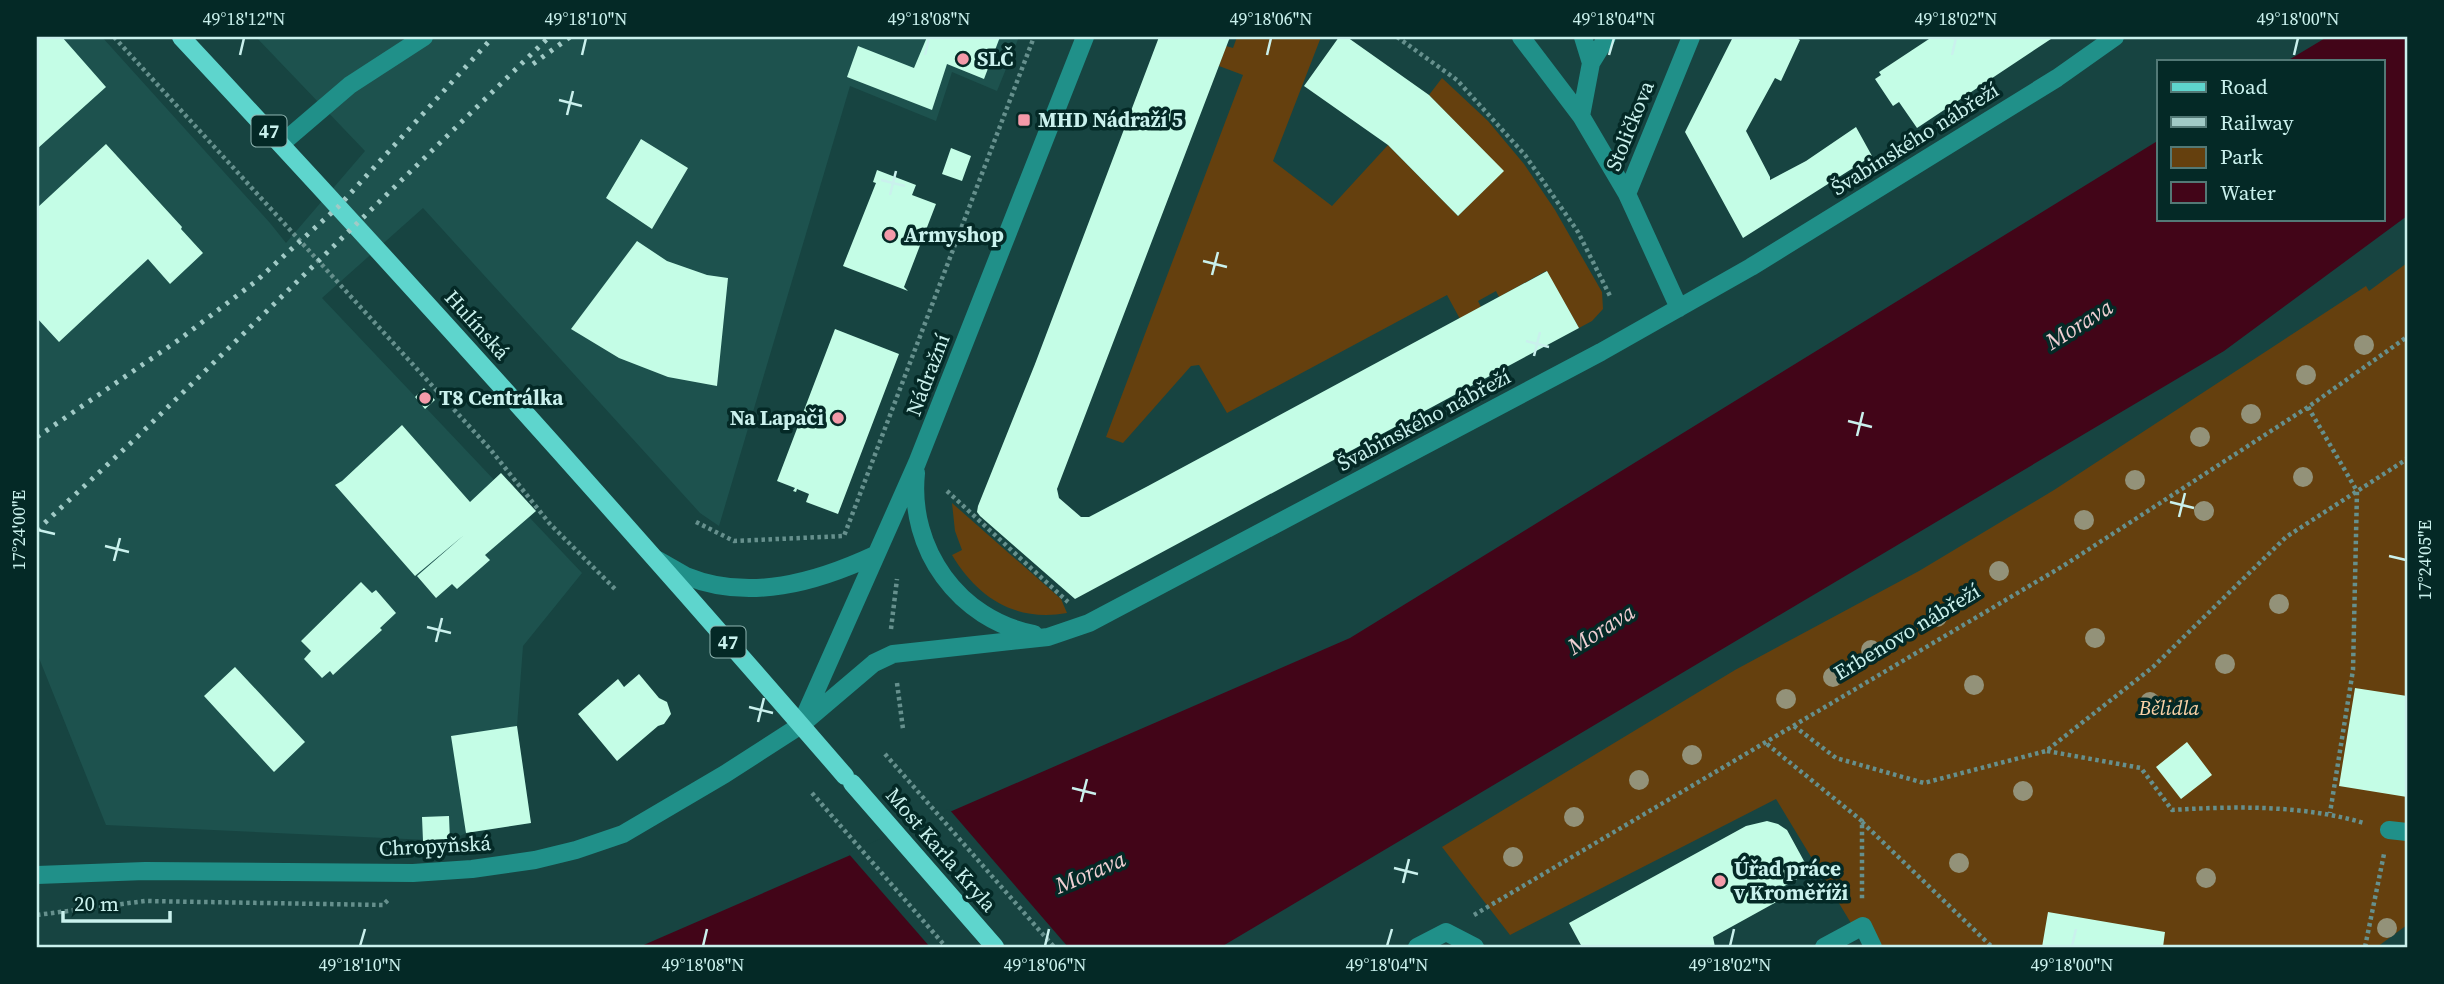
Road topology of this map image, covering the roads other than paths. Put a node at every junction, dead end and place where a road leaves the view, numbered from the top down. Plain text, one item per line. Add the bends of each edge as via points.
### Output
1 (181, 37) edge
2 (424, 37) edge
3 (1085, 37) edge
4 (1521, 37) edge
5 (1583, 37) edge
6 (1607, 37) edge
7 (1691, 37) edge
8 (2115, 37) edge
9 (1591, 63) junction
10 (1581, 116) junction
11 (281, 144) junction
12 (1627, 194) junction
13 (1679, 308) junction
14 (917, 463) junction
15 (875, 555) junction
16 (654, 558) junction
17 (1048, 637) junction
18 (801, 725) junction
19 (848, 780) joint
20 (2389, 830) road end
21 (2407, 832) edge
22 (37, 875) edge
23 (995, 947) edge
24 (1417, 947) edge
25 (1475, 947) edge
26 (1824, 947) edge
27 (1873, 947) edge

1 - 11 main road, Hulínská / 47
2 - 11 street via 350,85
3 - 14 street, Nádražní
4 - 10 street
5 - 9 street
6 - 9 street
7 - 12 street, Stoličkova
8 - 13 street, Švabinského nábřeží via 2046,85
9 - 10 street
10 - 12 street
11 - 16 main road, Hulínská / 47
12 - 13 street, Stoličkova
13 - 17 street, Švabinského nábřeží via 1089,623
14 - 15 street, Nádražní
14 - 17 street via 917,516 935,566 972,607 995,622
15 - 16 street via 825,577 769,587 714,583 687,576
15 - 18 street, Nádražní
16 - 18 main road, Hulínská / 47
17 - 18 street, Švabinského nábřeží via 893,654 874,663
18 - 19 main road, Hulínská / 47
18 - 22 street, Chropyňská via 624,834 535,860 414,873
19 - 23 main road, Most Karla Kryla / 47
20 - 21 street
24 - 25 street via 1446,932
26 - 27 street via 1863,926

